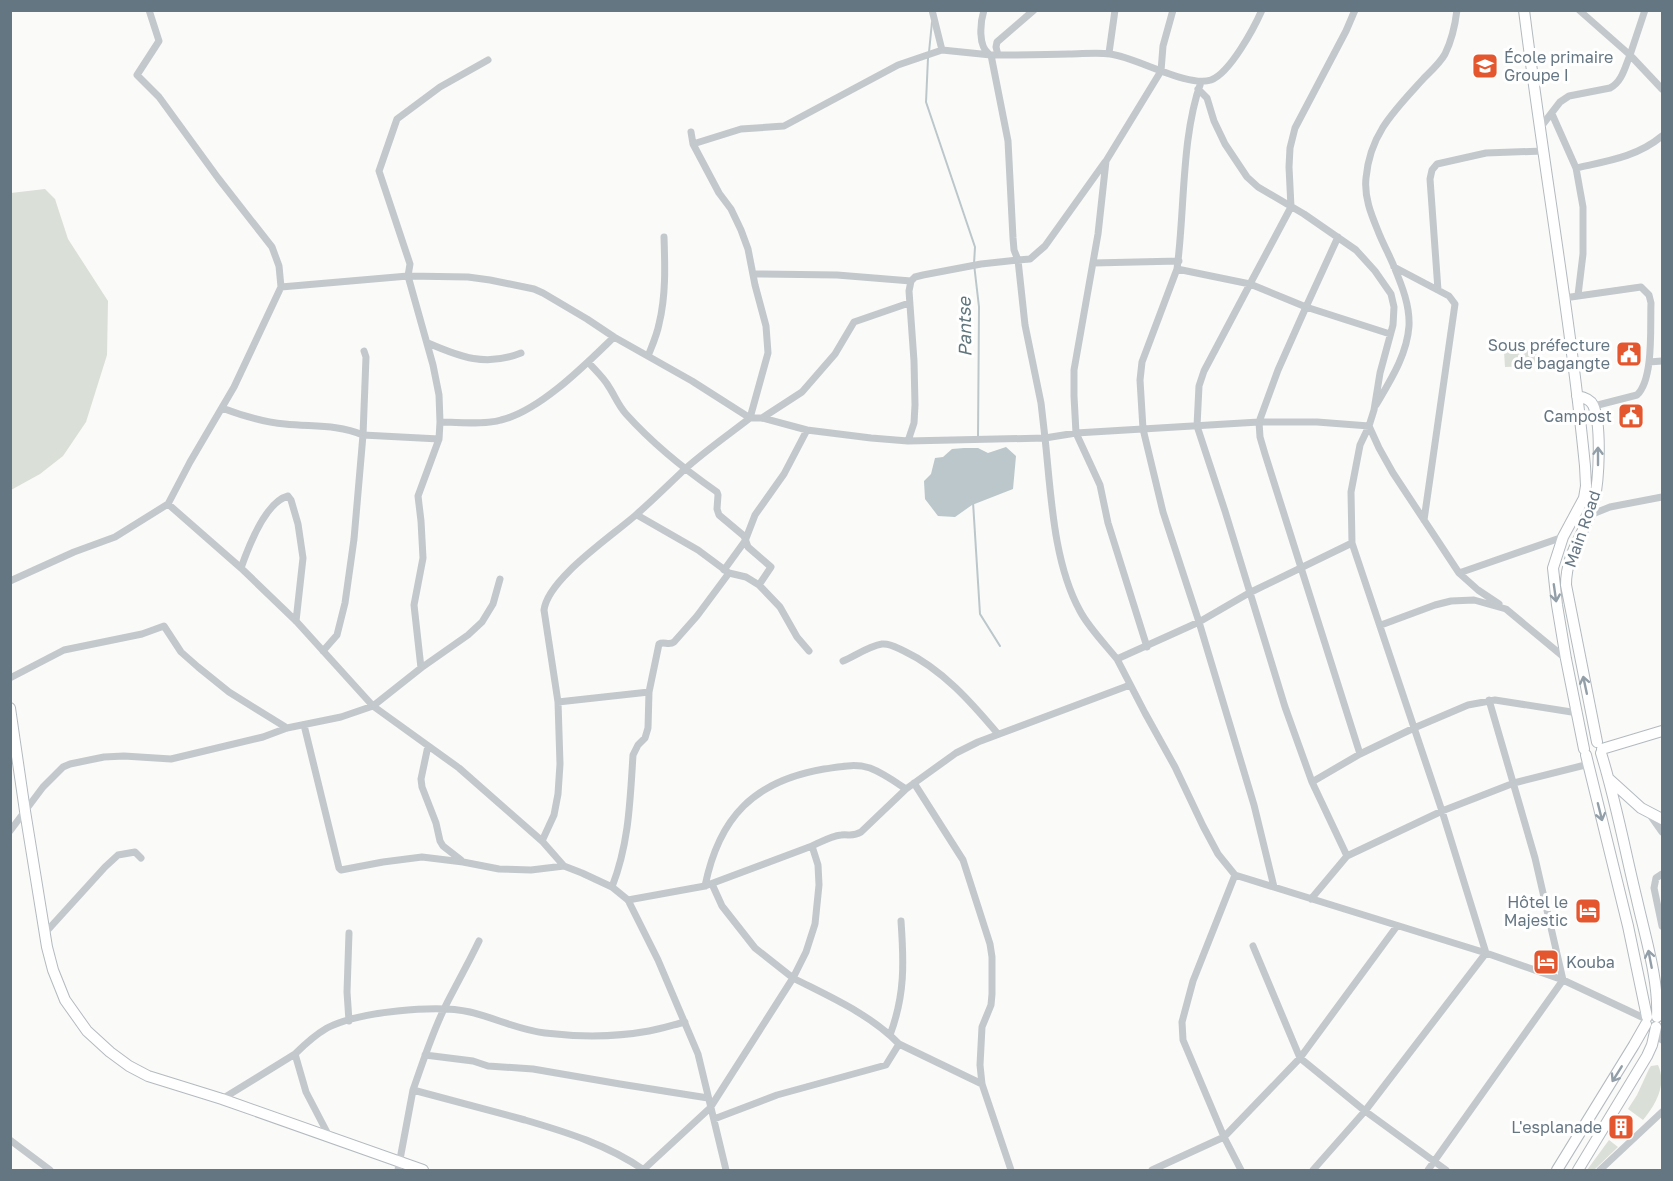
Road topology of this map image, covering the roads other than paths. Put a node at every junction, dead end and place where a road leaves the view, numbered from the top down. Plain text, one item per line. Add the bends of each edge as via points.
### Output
1 (149, 10) edge
2 (932, 10) edge
3 (984, 10) edge
4 (1034, 10) edge
5 (1115, 10) edge
6 (1173, 10) edge
7 (1262, 10) edge
8 (1355, 10) edge
9 (1457, 10) edge
10 (1524, 10) edge
11 (1579, 10) edge
12 (1645, 10) edge
13 (942, 50) junction
14 (1109, 53) junction
15 (994, 55) junction
16 (1630, 56) junction
17 (488, 60) dead end
18 (1161, 71) junction
19 (1200, 85) junction
20 (1662, 89) edge
21 (1552, 114) junction
22 (1539, 128) junction
23 (691, 132) dead end
24 (1662, 136) edge
25 (693, 144) junction
26 (1543, 151) junction
27 (1106, 161) junction
28 (1576, 168) junction
29 (1291, 207) junction
30 (664, 237) dead end
31 (1338, 237) junction
32 (1018, 260) junction
33 (1179, 261) junction
34 (1093, 263) junction
35 (1394, 267) junction
36 (1178, 269) junction
37 (754, 274) junction
38 (408, 276) junction
39 (911, 281) junction
40 (1250, 284) junction
41 (281, 286) junction
42 (1438, 290) junction
43 (1578, 295) junction
44 (1564, 298) junction
45 (909, 303) junction
46 (1306, 307) junction
47 (1390, 334) junction
48 (614, 337) junction
49 (428, 343) junction
50 (364, 351) dead end
51 (520, 353) dead end
52 (648, 356) junction
53 (1662, 361) edge
54 (588, 362) junction
55 (1649, 362) junction
56 (1577, 396) junction
57 (1594, 406) junction
58 (222, 408) junction
59 (1374, 410) junction
60 (750, 418) junction
61 (762, 418) junction
62 (440, 422) junction
63 (1258, 422) junction
64 (1197, 426) junction
65 (1369, 426) junction
66 (1143, 429) junction
67 (807, 430) junction
68 (1598, 432) junction
69 (1076, 433) junction
70 (363, 435) junction
71 (1582, 435) junction
72 (1045, 438) junction
73 (439, 439) junction
74 (908, 441) junction
75 (685, 469) junction
76 (1662, 497) edge
77 (168, 504) junction
78 (1590, 514) junction
79 (637, 515) junction
80 (1424, 520) junction
81 (1563, 537) junction
82 (745, 541) junction
83 (1352, 543) junction
84 (241, 568) junction
85 (1300, 568) junction
86 (726, 572) junction
87 (1459, 573) junction
88 (500, 579) dead end
89 (10, 581) edge
90 (759, 585) junction
91 (1249, 593) junction
92 (1506, 609) junction
93 (296, 621) junction
94 (1199, 622) junction
95 (1381, 625) junction
96 (1147, 647) junction
97 (323, 651) junction
98 (809, 651) dead end
99 (1117, 659) junction
100 (1566, 659) junction
101 (843, 661) dead end
102 (421, 668) junction
103 (10, 678) edge
104 (1130, 685) junction
105 (649, 693) junction
106 (1490, 700) junction
107 (558, 702) junction
108 (374, 706) junction
109 (10, 708) edge
110 (1578, 713) junction
111 (304, 725) junction
112 (286, 728) junction
113 (1414, 728) junction
114 (998, 734) junction
115 (1660, 734) edge
116 (428, 746) junction
117 (1600, 748) junction
118 (1360, 754) junction
119 (1586, 756) junction
120 (1609, 779) junction
121 (1312, 782) junction
122 (914, 783) junction
123 (1514, 783) junction
124 (906, 789) junction
125 (25, 811) junction
126 (1442, 811) junction
127 (1649, 813) junction
128 (1662, 819) edge
129 (10, 831) edge
130 (1662, 832) edge
131 (542, 842) junction
132 (812, 846) junction
133 (1347, 856) junction
134 (141, 858) dead end
135 (464, 861) junction
136 (564, 866) junction
137 (1662, 874) edge
138 (1235, 875) junction
139 (708, 885) junction
140 (612, 887) junction
141 (1274, 887) junction
142 (1311, 899) junction
143 (628, 900) junction
144 (901, 921) dead end
145 (1397, 926) junction
146 (1662, 926) edge
147 (45, 933) junction
148 (350, 933) dead end
149 (479, 941) dead end
150 (1253, 946) dead end
151 (1486, 953) junction
152 (793, 978) junction
153 (1563, 980) junction
154 (444, 1009) junction
155 (349, 1021) junction
156 (685, 1022) junction
157 (1652, 1022) junction
158 (890, 1035) junction
159 (1662, 1040) edge
160 (899, 1044) junction
161 (295, 1054) junction
162 (425, 1055) junction
163 (1300, 1058) junction
164 (982, 1084) junction
165 (413, 1090) junction
166 (708, 1098) junction
167 (222, 1099) junction
168 (710, 1108) junction
169 (1365, 1111) junction
170 (1662, 1112) edge
171 (714, 1119) junction
172 (1224, 1137) junction
173 (330, 1138) junction
174 (10, 1140) edge
175 (1435, 1162) junction
176 (399, 1166) edge
177 (50, 1170) edge
178 (423, 1170) edge
179 (643, 1170) edge
180 (726, 1170) edge
181 (1011, 1170) edge
182 (1152, 1170) edge
183 (1241, 1170) edge
184 (1313, 1170) edge
185 (1428, 1170) edge
186 (1446, 1170) edge
187 (1557, 1170) edge
188 (1578, 1170) edge
189 (1600, 1170) edge

1 - 41 street via 159,41 136,75 159,97 272,247
2 - 13 street
3 - 15 street via 982,46
4 - 15 street via 997,42
5 - 14 street
6 - 18 street
7 - 19 street via 1221,74
8 - 29 street via 1295,128 1289,167
9 - 35 street via 1443,57 1386,120 1369,159 1366,197
10 - 22 main road
11 - 16 street
12 - 16 street
13 - 15 street
13 - 25 street via 898,65 783,126 741,129
14 - 15 street
14 - 18 street
15 - 32 street via 1008,141 1014,250
16 - 20 street
16 - 21 street via 1616,85 1569,96
17 - 38 street via 440,87 397,119 379,171 410,264
18 - 19 street
18 - 27 street
19 - 29 street via 1225,144 1247,177
19 - 33 street via 1189,140
21 - 22 street
21 - 28 street
22 - 26 main road
23 - 25 street
24 - 28 street via 1623,158
25 - 37 street via 741,230
26 - 42 street via 1486,153 1437,164 1432,170
26 - 44 main road
27 - 32 street via 1045,246 1030,259
27 - 34 street
28 - 43 street via 1583,254
29 - 31 street
29 - 40 street
30 - 52 street via 664,301
31 - 46 street
31 - 47 street via 1356,250 1391,294 1394,307
32 - 39 street via 923,275
32 - 72 street
33 - 34 street
33 - 36 street
34 - 69 street via 1074,370
35 - 42 street
35 - 59 street via 1407,303 1409,325 1396,371
36 - 40 street
36 - 66 street via 1143,362
37 - 39 street
37 - 60 street via 768,353
38 - 41 street
38 - 48 street via 468,277 534,289
38 - 49 street
39 - 45 street
40 - 46 street
40 - 64 street via 1204,371
41 - 58 street
42 - 80 street via 1453,300 1455,309
43 - 44 street
43 - 55 street via 1641,287 1646,291 1651,303
44 - 56 main road
45 - 61 street via 854,322 836,354 802,392
45 - 74 street via 915,405
46 - 47 street
46 - 63 street
47 - 59 street
48 - 52 street
48 - 54 street
49 - 51 street via 451,353 496,361
49 - 62 street via 439,395
50 - 70 street
52 - 60 street
53 - 55 street
54 - 62 street via 558,388 510,418
54 - 75 street via 608,384 627,416
55 - 57 street via 1637,396
56 - 57 main road
56 - 71 main road
57 - 68 main road, Main Road
58 - 70 street via 273,423 323,425
58 - 77 street
59 - 65 street
60 - 61 street
60 - 75 street
61 - 67 street
62 - 73 street
63 - 64 street
63 - 65 street
63 - 85 street
64 - 66 street
64 - 91 street
65 - 80 street via 1393,473
65 - 83 street via 1360,445 1352,483
66 - 69 street
66 - 94 street via 1163,512
67 - 74 street
67 - 82 street via 784,474 755,515
68 - 71 main road
78 -> 68 main road, Main Road via 1598,474
69 - 72 street
69 - 96 street via 1100,485
70 - 73 street
70 - 97 street via 345,603 337,635
71 - 81 main road via 1584,498
72 - 74 street
72 - 99 street via 1057,541 1071,591 1081,613
73 - 102 street via 418,496 423,558 414,605
75 - 79 street
75 - 82 street via 717,492 719,515
76 - 78 street
77 - 84 street
77 - 89 street via 115,537
117 -> 78 main road, Main Road via 1566,585 1569,560
79 - 86 street via 698,550
79 - 107 street via 581,561 548,595 544,610
80 - 87 street
81 - 87 street
81 -> 100 main road via 1552,568
82 - 86 street
82 - 90 street via 771,567
83 - 85 street
83 - 95 street
84 - 93 street
84 - 93 street via 265,517 282,497 289,497 303,558
85 - 91 street
85 - 118 street
86 - 90 street
86 - 105 street via 674,642 659,644
87 - 92 street
88 - 102 street via 493,604 482,622
90 - 98 street via 780,607
91 - 94 street
91 - 121 street
92 - 95 street via 1474,600 1451,601
92 - 100 street
93 - 97 street
94 - 96 street
94 - 141 street via 1254,805
95 - 113 street
96 - 99 street
97 - 108 street
99 - 104 street
100 - 110 main road
101 - 114 street via 881,644 893,645 945,678
102 - 108 street
103 - 112 street via 64,650 165,626 181,652 198,667
104 - 114 street
104 - 138 street via 1218,854
105 - 107 street
105 - 140 street via 648,728 633,755 626,844
106 - 110 street
106 - 113 street
106 - 123 street
107 - 131 street via 558,794
108 - 111 street
108 - 116 street
109 - 125 main road
110 - 119 main road
111 - 112 street
111 - 135 street via 339,868 344,871 422,857
112 - 125 street via 171,759 124,756 70,764 43,786
113 - 118 street
113 - 126 street
114 - 122 street via 956,753
115 - 117 main road
116 - 131 street via 459,768
116 - 135 street via 422,787 440,841
117 - 119 main road via 1590,741 1586,744
117 - 120 main road, Main Road
118 - 121 street
119 - 123 street
119 -> 157 main road
120 - 127 main road
157 -> 120 main road, Main Road via 1656,994 1651,963
121 - 133 street
122 - 124 street
122 - 164 street via 963,860 990,944 992,994 982,1027
123 - 126 street
123 - 153 street
124 - 132 street via 861,832
124 - 139 street via 868,768 849,765 791,777 770,786 744,805 728,824 713,854
125 - 129 street
125 - 147 main road
126 - 133 street
126 - 151 street
127 - 128 main road
127 - 130 street
131 - 136 street
132 - 139 street
132 - 152 street via 819,885 815,924
133 - 142 street
134 - 147 street via 135,852 118,855
135 - 136 street via 499,869
136 - 140 street
137 - 146 street via 1654,882
138 - 141 street
138 - 172 street via 1192,981 1182,1022 1183,1040
139 - 143 street
139 - 152 street via 755,948
140 - 143 street
141 - 142 street
142 - 145 street
143 - 156 street
144 - 158 street via 902,988
145 - 151 street
145 - 163 street
147 - 167 main road via 65,1000 87,1031 110,1052 148,1076
148 - 155 street via 346,992
149 - 154 street
150 - 163 street
151 - 153 street
151 - 169 street
152 - 158 street via 853,1009
152 - 168 street
153 - 157 street
153 - 175 street
154 - 155 street via 388,1012
154 - 156 street via 471,1012 531,1031 580,1036 650,1031
154 - 162 street
155 - 161 street via 326,1029
156 - 166 street via 698,1054
157 - 159 street
157 -> 187 main road
157 - 188 main road via 1652,1045 1647,1056
158 - 160 street
160 - 164 street
160 - 171 street via 886,1065 777,1095
161 - 167 street
161 - 173 street via 306,1092
162 - 165 street
162 - 166 street via 488,1066 533,1068
163 - 169 street
163 - 172 street
164 - 181 street
165 - 176 street
165 - 179 street via 593,1142
166 - 168 street
167 - 173 main road
168 - 171 street
168 - 179 street
169 - 175 street
169 - 184 street
170 - 189 street
171 - 180 street
172 - 182 street
172 - 183 street
173 - 176 main road
174 - 177 street
175 - 185 street
175 - 186 street
176 - 178 main road

